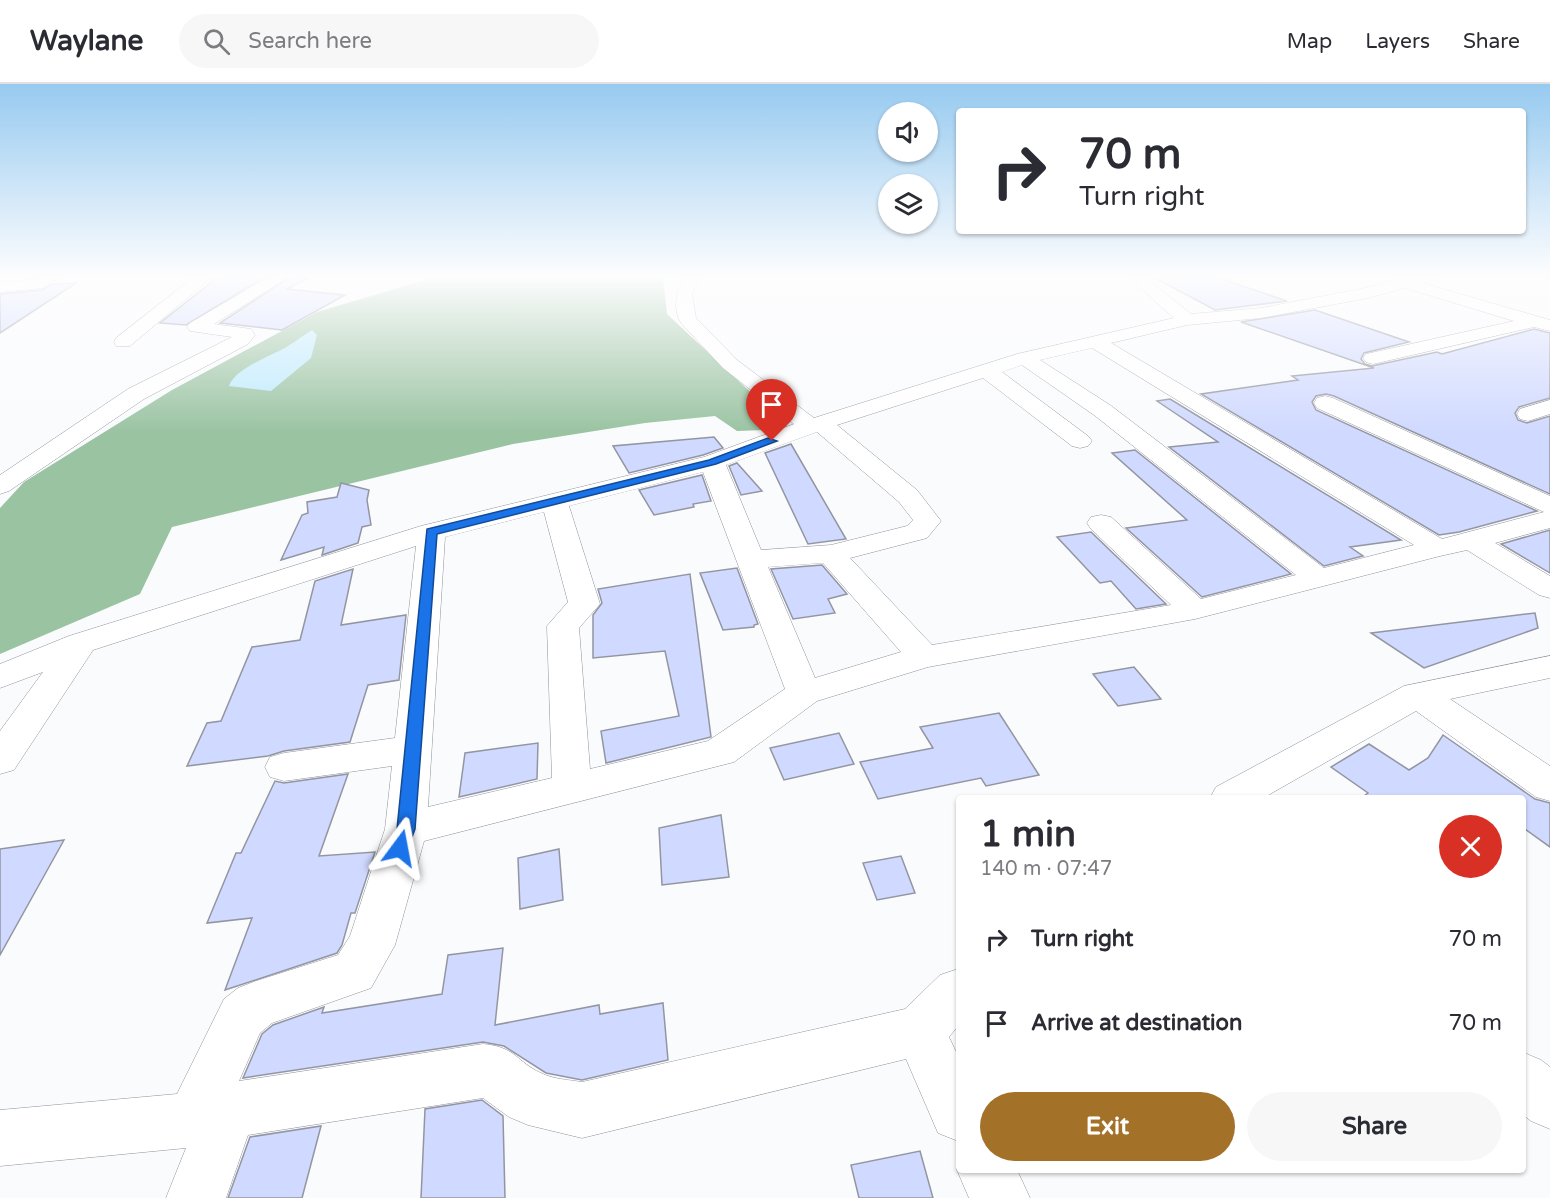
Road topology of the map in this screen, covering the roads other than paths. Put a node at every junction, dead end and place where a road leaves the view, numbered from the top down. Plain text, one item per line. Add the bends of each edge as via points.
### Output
1 (139, 329) edge
2 (212, 329) edge
3 (697, 329) edge
4 (1145, 329) edge
5 (1517, 329) edge
6 (1094, 340) junction
7 (123, 342) dead end
8 (1024, 358) junction
9 (1373, 358) dead end
10 (985, 369) junction
11 (1325, 403) dead end
12 (1550, 407) edge
13 (1528, 414) dead end
14 (816, 425) junction
15 (1080, 441) dead end
16 (712, 462) junction
17 (0, 486) edge
18 (554, 501) junction
19 (1550, 506) edge
20 (1550, 519) edge
21 (1101, 523) dead end
22 (431, 532) junction
23 (1471, 541) junction
24 (1438, 548) junction
25 (831, 554) junction
26 (750, 559) junction
27 (1318, 578) junction
28 (1550, 589) edge
29 (1195, 610) junction
30 (81, 643) junction
31 (924, 657) junction
32 (1550, 667) edge
33 (0, 676) edge
34 (804, 693) junction
35 (1417, 694) junction
36 (413, 749) junction
37 (0, 760) edge
38 (284, 767) dead end
39 (1550, 786) edge
40 (572, 788) junction
41 (1235, 795) edge
42 (406, 829) junction
43 (956, 994) edge
44 (919, 1031) junction
45 (1526, 1082) edge
46 (1550, 1102) edge
47 (956, 1109) edge
48 (211, 1115) junction
49 (0, 1138) edge
50 (988, 1173) edge
51 (196, 1198) edge
52 (1000, 1198) edge

1 - 7 street
2 - 17 street via 246,335 136,394
3 - 14 street via 730,364
4 - 6 street
5 - 9 street
6 - 8 street
6 - 24 street
8 - 10 street
8 - 27 street via 1102,410
10 - 14 street
10 - 15 street
11 - 19 street
12 - 13 street
14 - 16 street
14 - 25 street via 908,496 927,521 917,532
16 - 18 street
16 - 26 street
18 - 22 street
18 - 40 street via 584,604 562,626
20 - 23 street
21 - 29 street
22 - 30 street
22 - 36 street
23 - 24 street
23 - 28 street
24 - 27 street
25 - 26 street
25 - 31 street
26 - 34 street
27 - 29 street
29 - 31 street
30 - 33 street
30 - 37 street
31 - 34 street
32 - 35 street
34 - 40 street via 720,752
35 - 39 street
35 - 41 street
36 - 38 street
36 - 42 street
40 - 42 street
42 - 48 street via 371,945 354,972 256,1005 242,1016
43 - 44 street
44 - 47 street
44 - 48 street via 582,1110 528,1098 496,1072 483,1071
45 - 46 street
48 - 49 street
48 - 51 street
50 - 52 street

